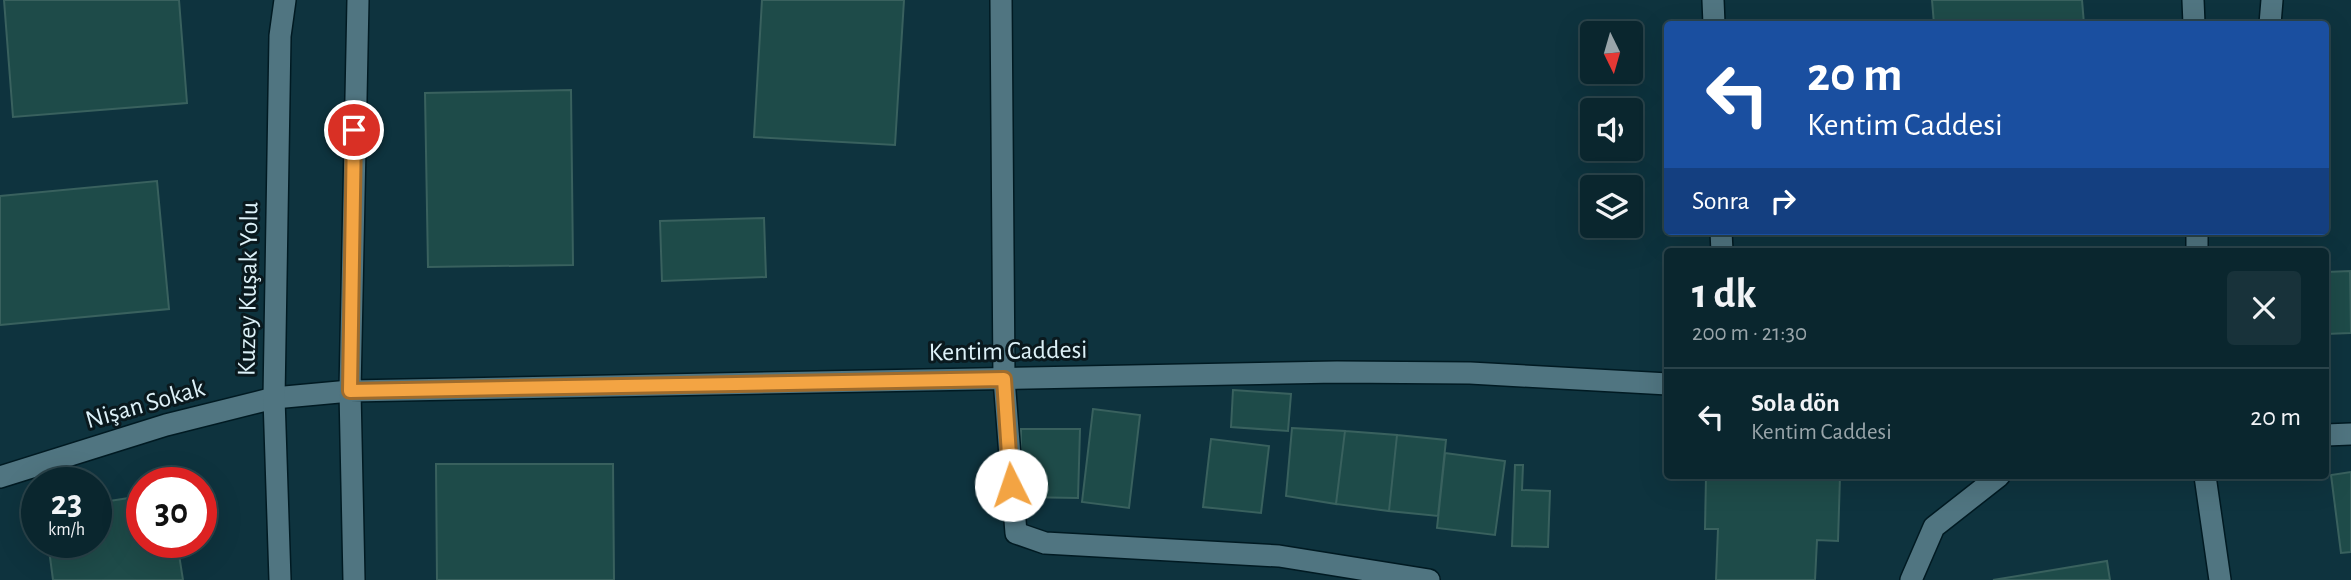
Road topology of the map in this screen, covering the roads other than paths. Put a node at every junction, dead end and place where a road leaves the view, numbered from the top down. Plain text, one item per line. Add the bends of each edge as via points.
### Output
1 (285, 0) edge
2 (358, 0) edge
3 (1001, 0) edge
4 (1713, 0) edge
5 (2193, 0) edge
6 (2272, 0) edge
7 (1714, 21) edge
8 (2194, 21) edge
9 (2270, 21) edge
10 (1004, 379) junction
11 (1664, 384) edge
12 (350, 391) junction
13 (274, 398) junction
14 (2351, 434) edge
15 (2329, 435) edge
16 (0, 477) edge
17 (1995, 479) edge
18 (2205, 479) edge
19 (279, 580) edge
20 (354, 580) edge
21 (1429, 580) edge
22 (1912, 580) edge
23 (2220, 580) edge

1 - 13 street, Kuzey Kuşak Yolu via 280,36
2 - 12 street
3 - 10 street
4 - 7 street
5 - 8 street
6 - 9 street
10 - 11 street, Kentim Caddesi via 1337,372
10 - 12 street, Kentim Caddesi
10 - 21 street via 1016,533 1045,542 1279,556
12 - 13 street, Nişan Sokak
12 - 20 street
13 - 16 street, Nişan Sokak via 166,425
13 - 19 street, Kuzey Kuşak Yolu
14 - 15 street
17 - 22 street via 1934,527
18 - 23 street

